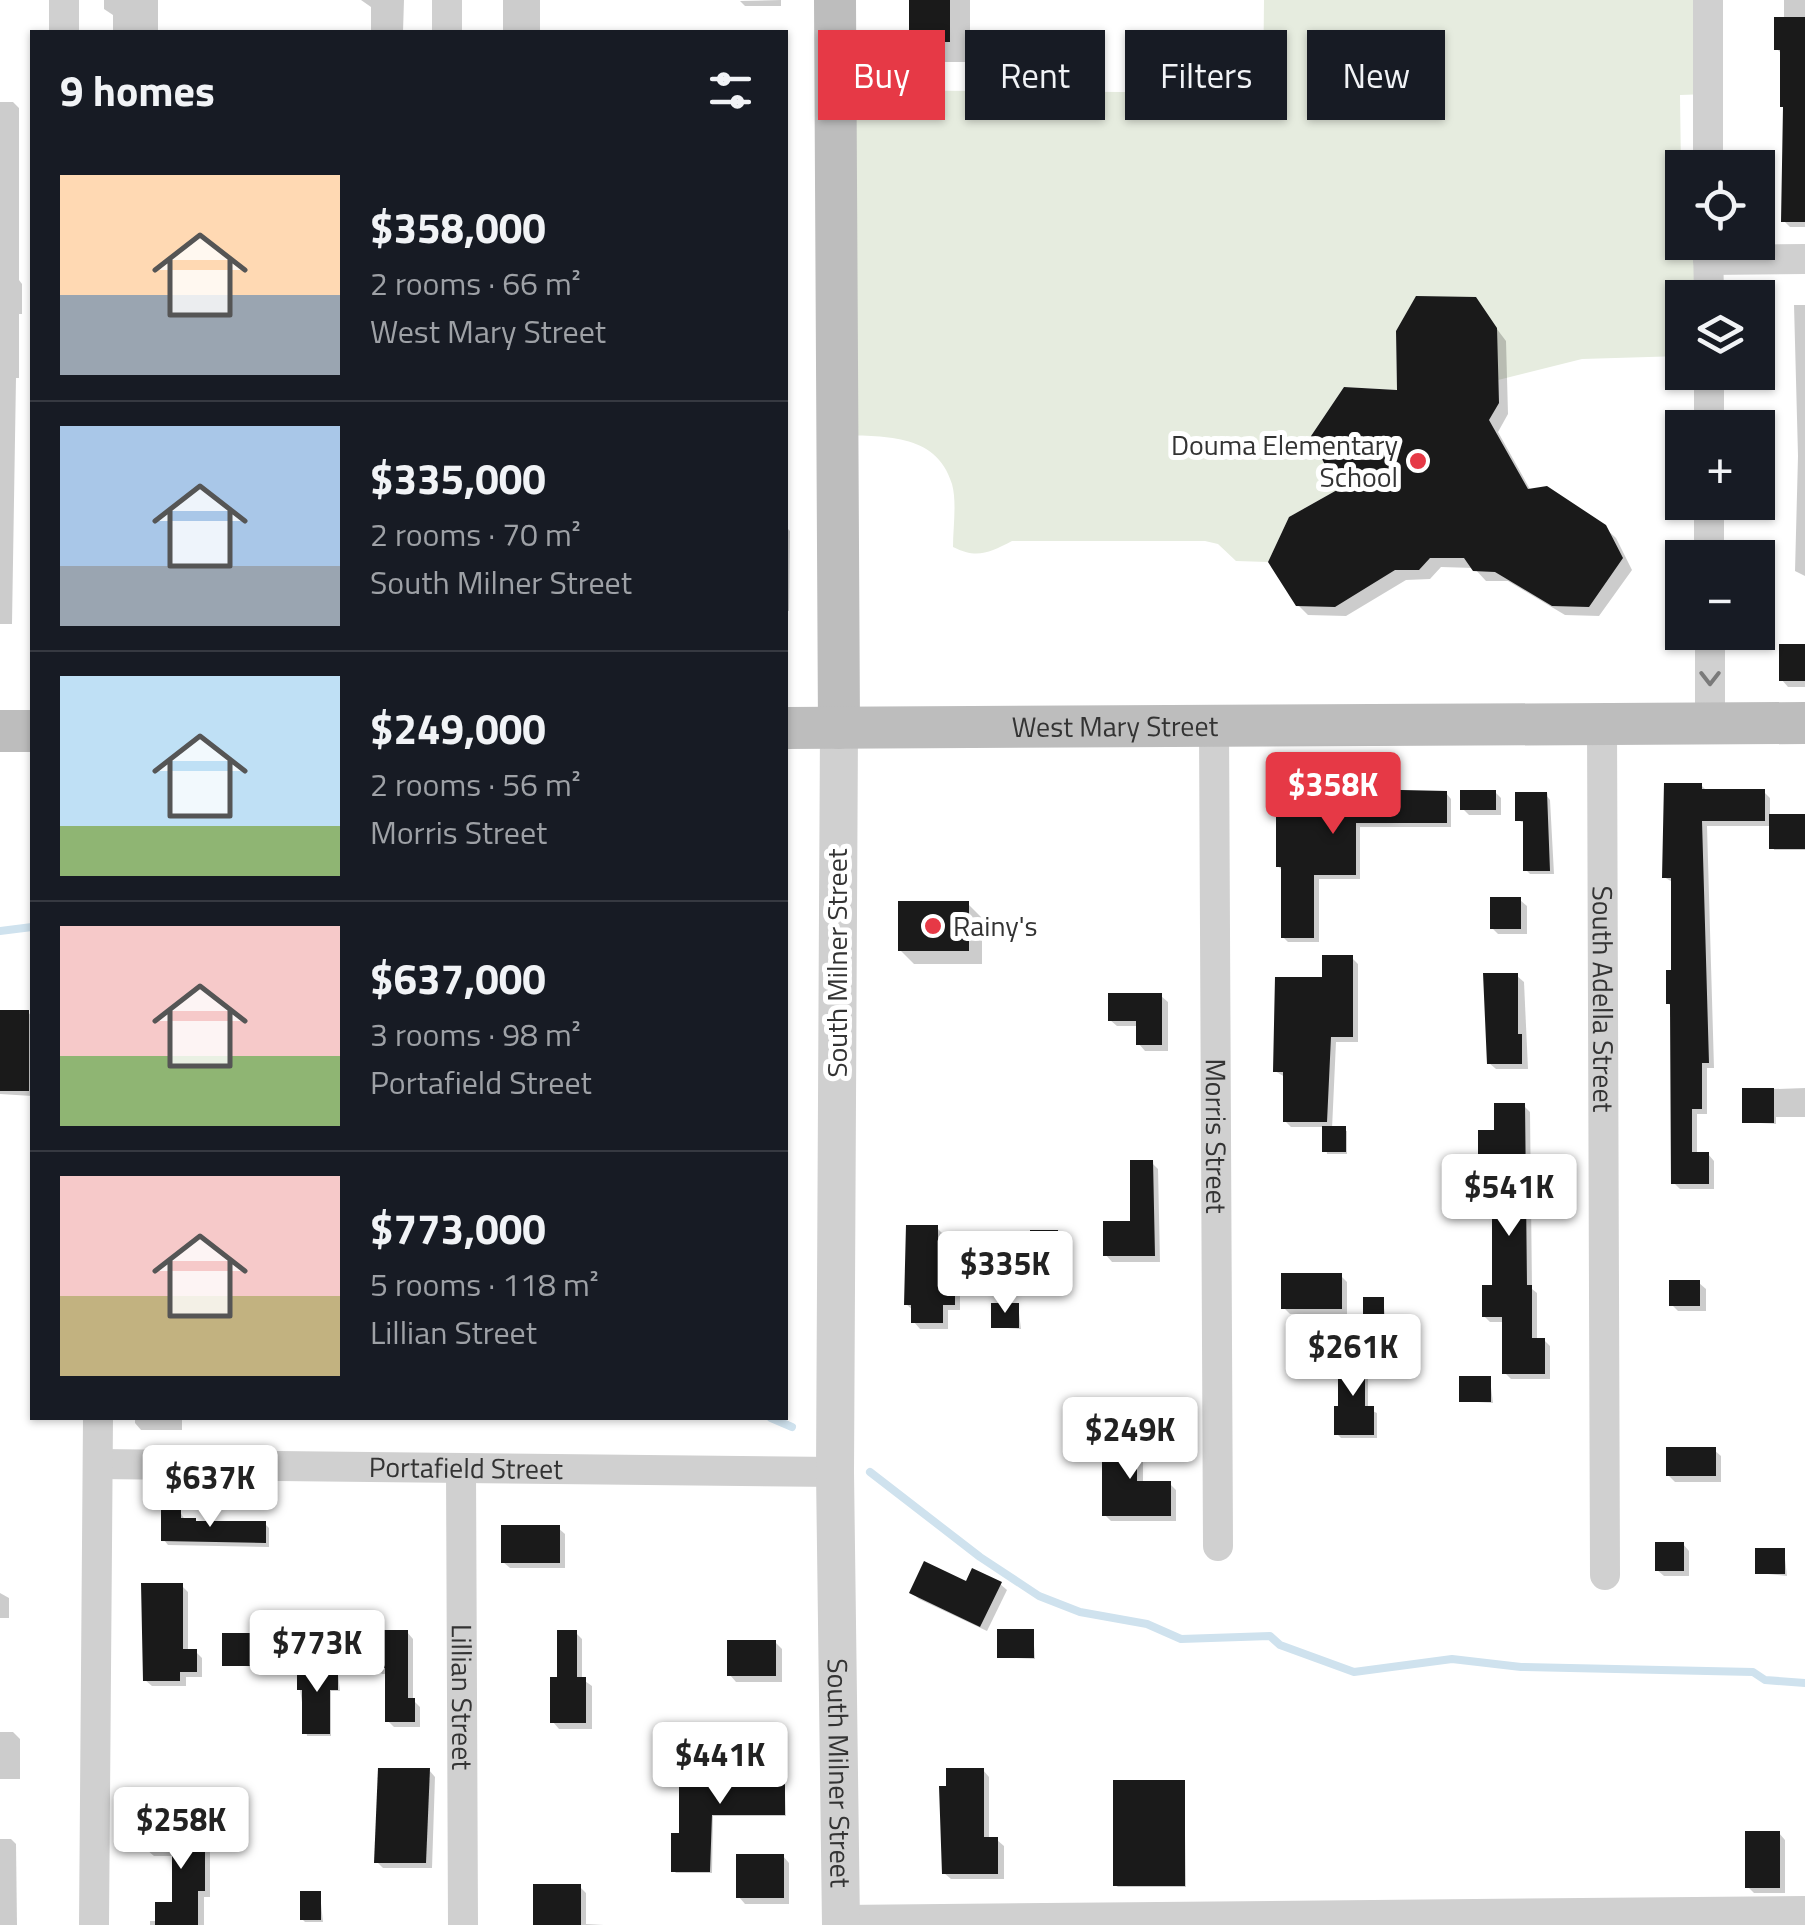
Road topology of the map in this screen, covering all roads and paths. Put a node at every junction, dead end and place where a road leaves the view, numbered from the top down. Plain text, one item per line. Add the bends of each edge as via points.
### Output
1 (64, 0) edge
2 (446, 0) edge
3 (835, 0) edge
4 (1708, 0) edge
5 (64, 30) edge
6 (447, 30) edge
7 (1708, 150) edge
8 (1775, 257) edge
9 (1805, 259) edge
10 (1710, 650) edge
11 (1805, 723) edge
12 (1602, 724) junction
13 (1710, 724) junction
14 (1214, 726) junction
15 (788, 728) edge
16 (839, 728) junction
17 (30, 731) edge
18 (0, 732) edge
19 (98, 1420) edge
20 (98, 1464) junction
21 (461, 1468) junction
22 (835, 1472) junction
23 (1218, 1546) dead end
24 (1605, 1575) dead end
25 (1805, 1910) edge
26 (1596, 1919) edge
27 (1223, 1920) edge
28 (841, 1922) edge
29 (94, 1925) edge
30 (463, 1925) edge

1 - 5 street
2 - 6 street
3 - 16 main road, South Milner Street
4 - 7 street
8 - 9 street
10 -> 13 street
11 - 13 main road, West Mary Street
12 - 13 main road, West Mary Street
12 - 14 main road, West Mary Street
12 - 24 street, South Adella Street
14 - 16 main road, West Mary Street
14 - 23 street, Morris Street
15 - 16 main road, West Mary Street
16 - 22 street, South Milner Street
17 - 18 main road
19 - 20 street
20 - 21 street, Portafield Street
20 - 29 street
21 - 22 street, Portafield Street
21 - 30 street, Lillian Street
22 - 28 street, South Milner Street
25 - 26 street
26 - 27 street
27 - 28 street

